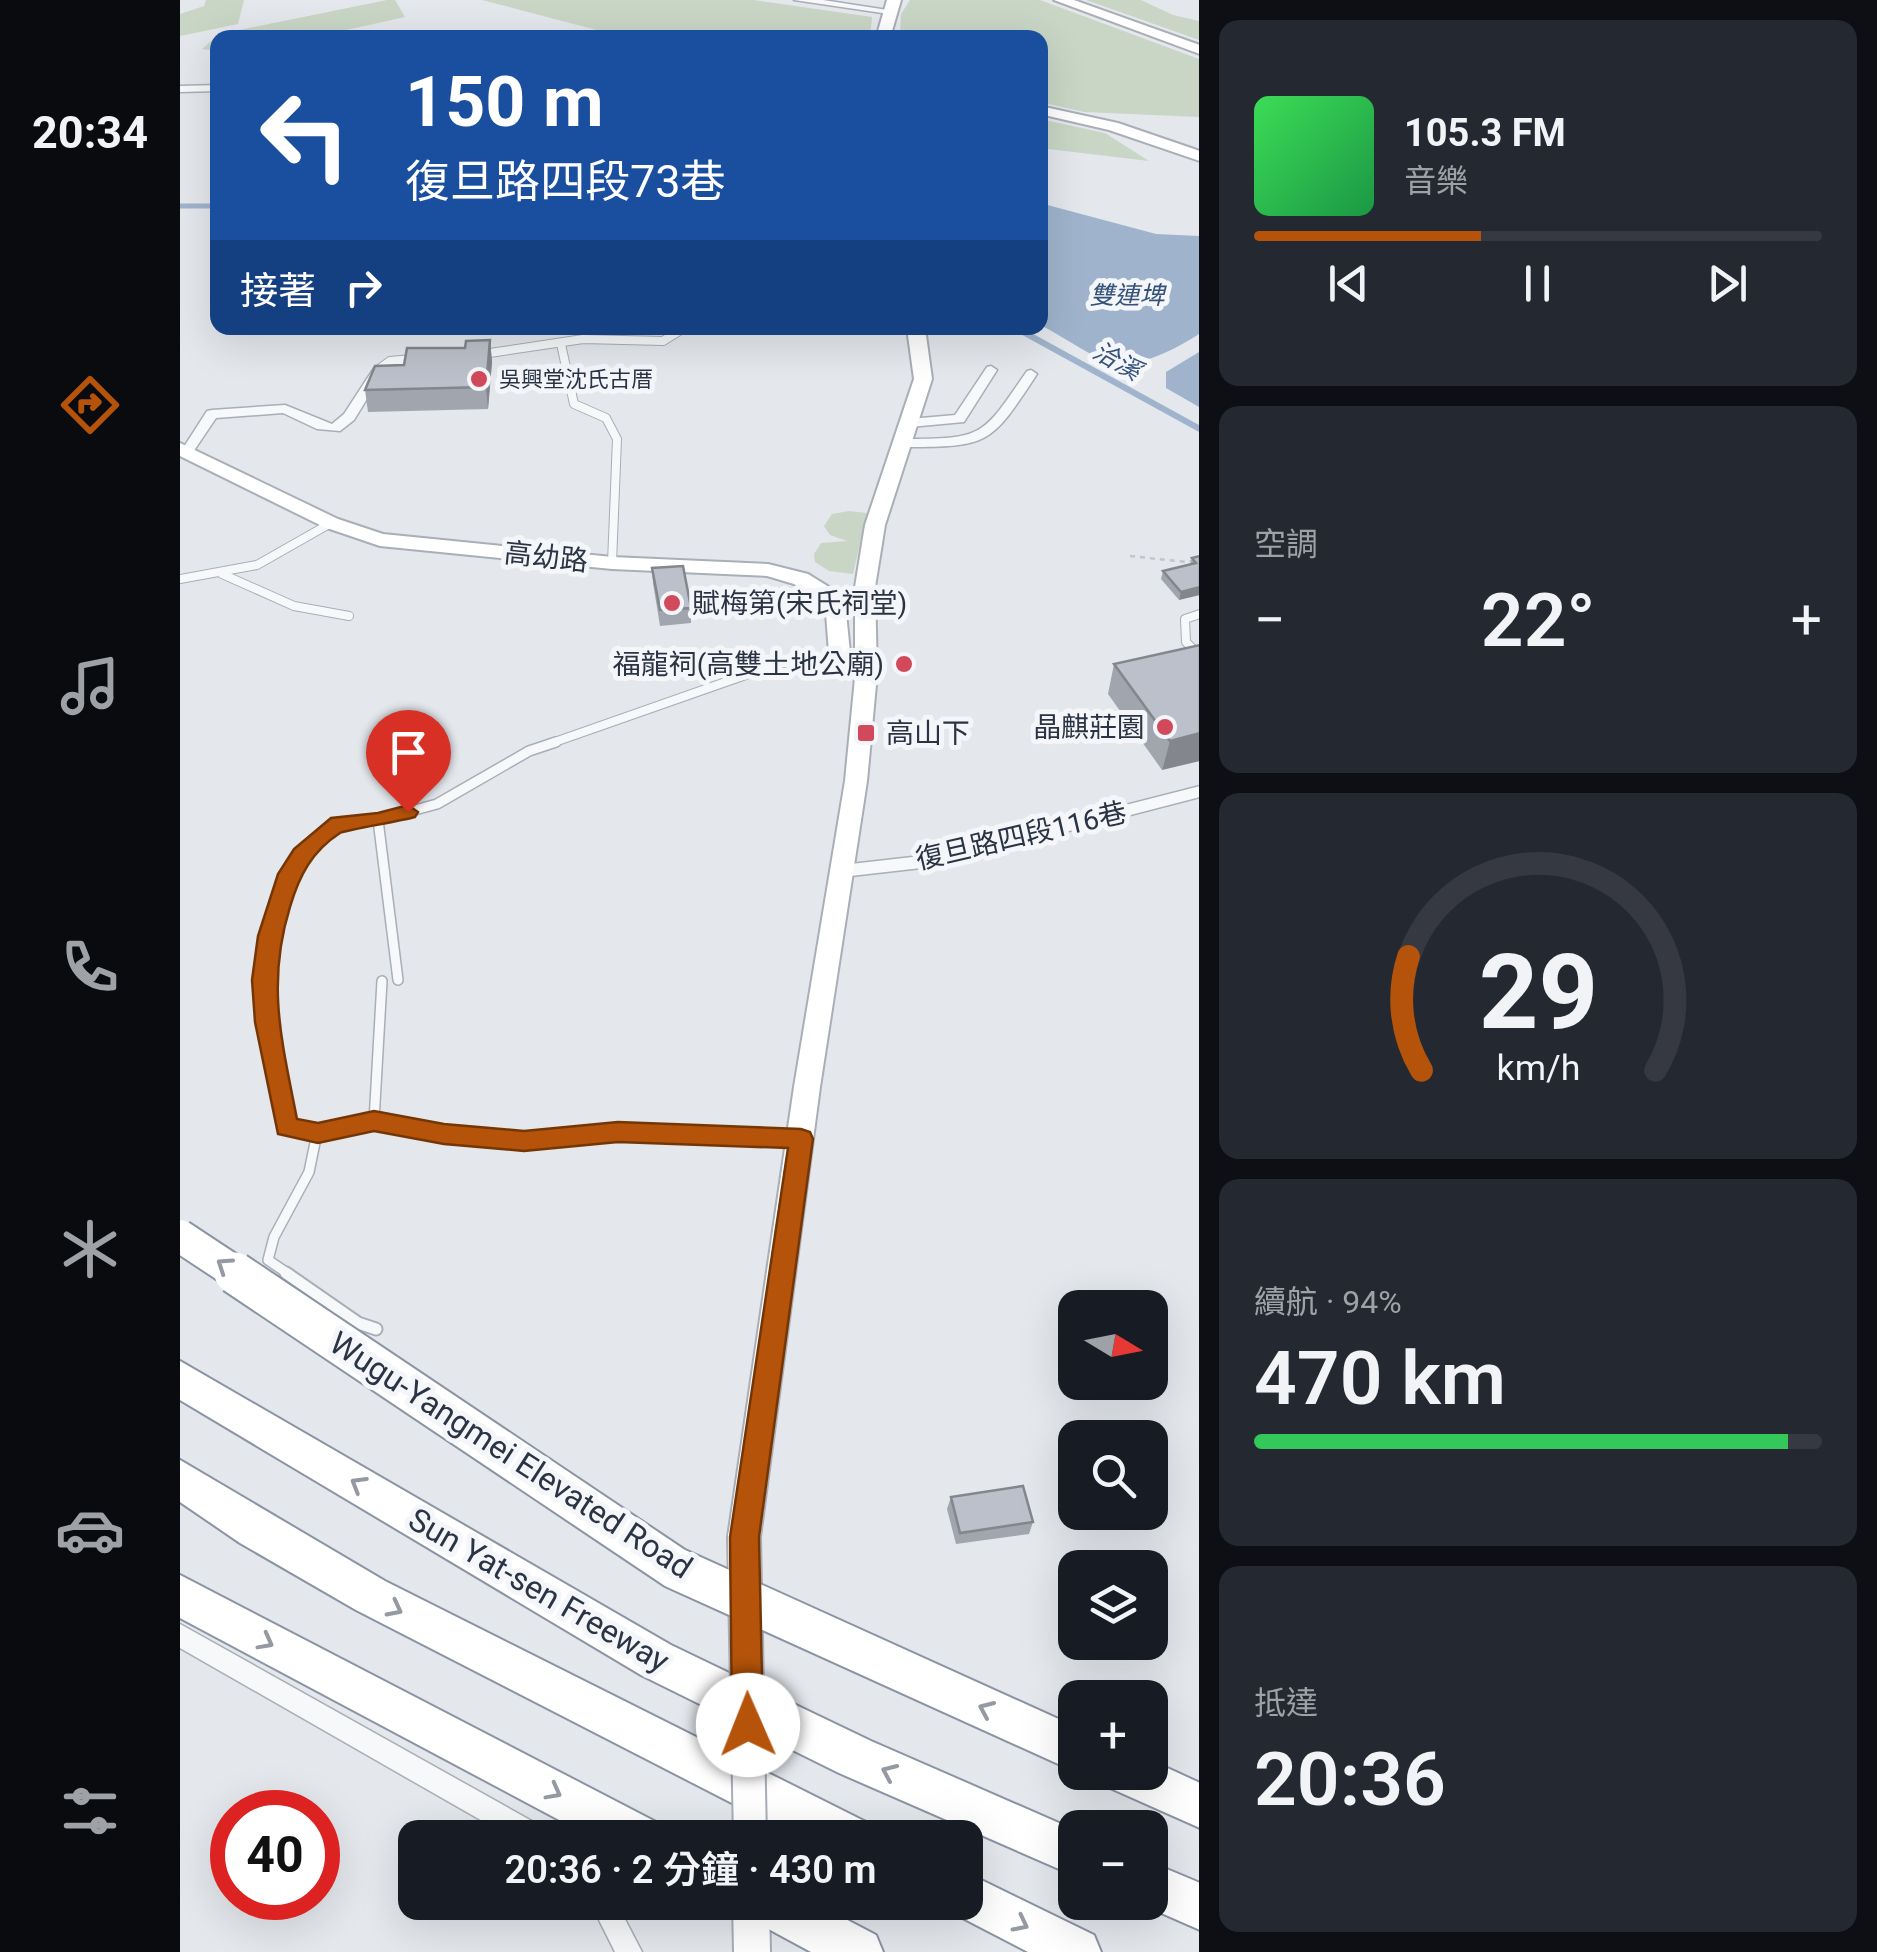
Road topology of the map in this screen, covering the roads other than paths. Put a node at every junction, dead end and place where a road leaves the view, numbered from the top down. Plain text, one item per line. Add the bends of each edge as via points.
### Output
1 (798, 0) edge
2 (1061, 0) edge
3 (892, 6) edge
4 (884, 30) edge
5 (1199, 50) edge
6 (210, 88) edge
7 (180, 89) edge
8 (1048, 112) edge
9 (1199, 156) edge
10 (676, 335) edge
11 (917, 335) edge
12 (561, 344) junction
13 (471, 355) edge
14 (422, 358) edge
15 (379, 369) joint
16 (991, 370) dead end
17 (1032, 374) dead end
18 (908, 433) junction
19 (183, 451) edge
20 (331, 523) junction
21 (612, 563) junction
22 (222, 574) junction
23 (180, 579) edge
24 (1199, 614) edge
25 (349, 616) dead end
26 (1199, 655) edge
27 (841, 666) junction
28 (866, 674) junction
29 (1199, 791) edge
30 (378, 820) junction
31 (842, 871) junction
32 (398, 980) dead end
33 (382, 981) dead end
34 (374, 1121) junction
35 (318, 1133) junction
36 (801, 1139) junction
37 (180, 1236) edge
38 (376, 1329) dead end
39 (180, 1379) edge
40 (180, 1479) edge
41 (180, 1492) edge
42 (220, 1508) junction
43 (180, 1596) edge
44 (180, 1635) edge
45 (1058, 1741) edge
46 (1165, 1790) edge
47 (1199, 1806) edge
48 (505, 1820) edge
49 (606, 1820) edge
50 (750, 1820) edge
51 (813, 1820) edge
52 (1058, 1846) edge
53 (1168, 1893) edge
54 (983, 1904) edge
55 (1199, 1907) edge
56 (611, 1920) edge
57 (751, 1920) edge
58 (798, 1920) edge
59 (628, 1952) edge
60 (752, 1952) edge
61 (858, 1952) edge
62 (1077, 1952) edge

1 - 3 street
2 - 5 street
3 - 4 street
6 - 7 street
8 - 9 street
10 - 12 lane
11 - 18 street via 923,379
12 - 13 lane
12 - 21 lane via 574,404 606,418 617,439
14 - 15 lane via 390,361
15 - 19 street via 335,428 285,410 212,414
16 - 18 street via 959,419
17 - 18 street via 984,437 966,443
18 - 28 street via 875,525 865,587
19 - 20 street, 高幼路
20 - 21 street, 高幼路 via 380,540
20 - 22 lane via 257,565
21 - 27 street, 高幼路 via 768,570 802,579 836,613
22 - 23 lane
22 - 25 lane via 294,606
24 - 26 lane via 1185,619 1186,642
27 - 28 street
27 - 30 lane via 780,664 529,751 437,804
28 - 31 street
29 - 31 street, 復旦路四段116巷 via 930,861
30 - 32 lane
30 - 35 lane via 338,823 302,855 289,874 270,936 266,1022 287,1126
31 - 36 street
33 - 34 lane
34 - 35 lane
34 - 36 lane via 524,1141 618,1132
35 - 38 lane via 309,1172 268,1260
36 - 50 street, bridge via 744,1537
45 -> 37 highway, Wugu-Yangmei Elevated Road, bridge via 674,1568
52 -> 39 highway, Sun Yat-sen Freeway via 656,1660
40 - 42 highway
41 - 42 highway
42 -> 51 highway via 370,1596
43 -> 49 highway
44 - 48 street
46 - 47 highway
53 - 55 highway
54 -> 62 highway
56 - 59 street
57 - 60 street
58 - 61 highway

